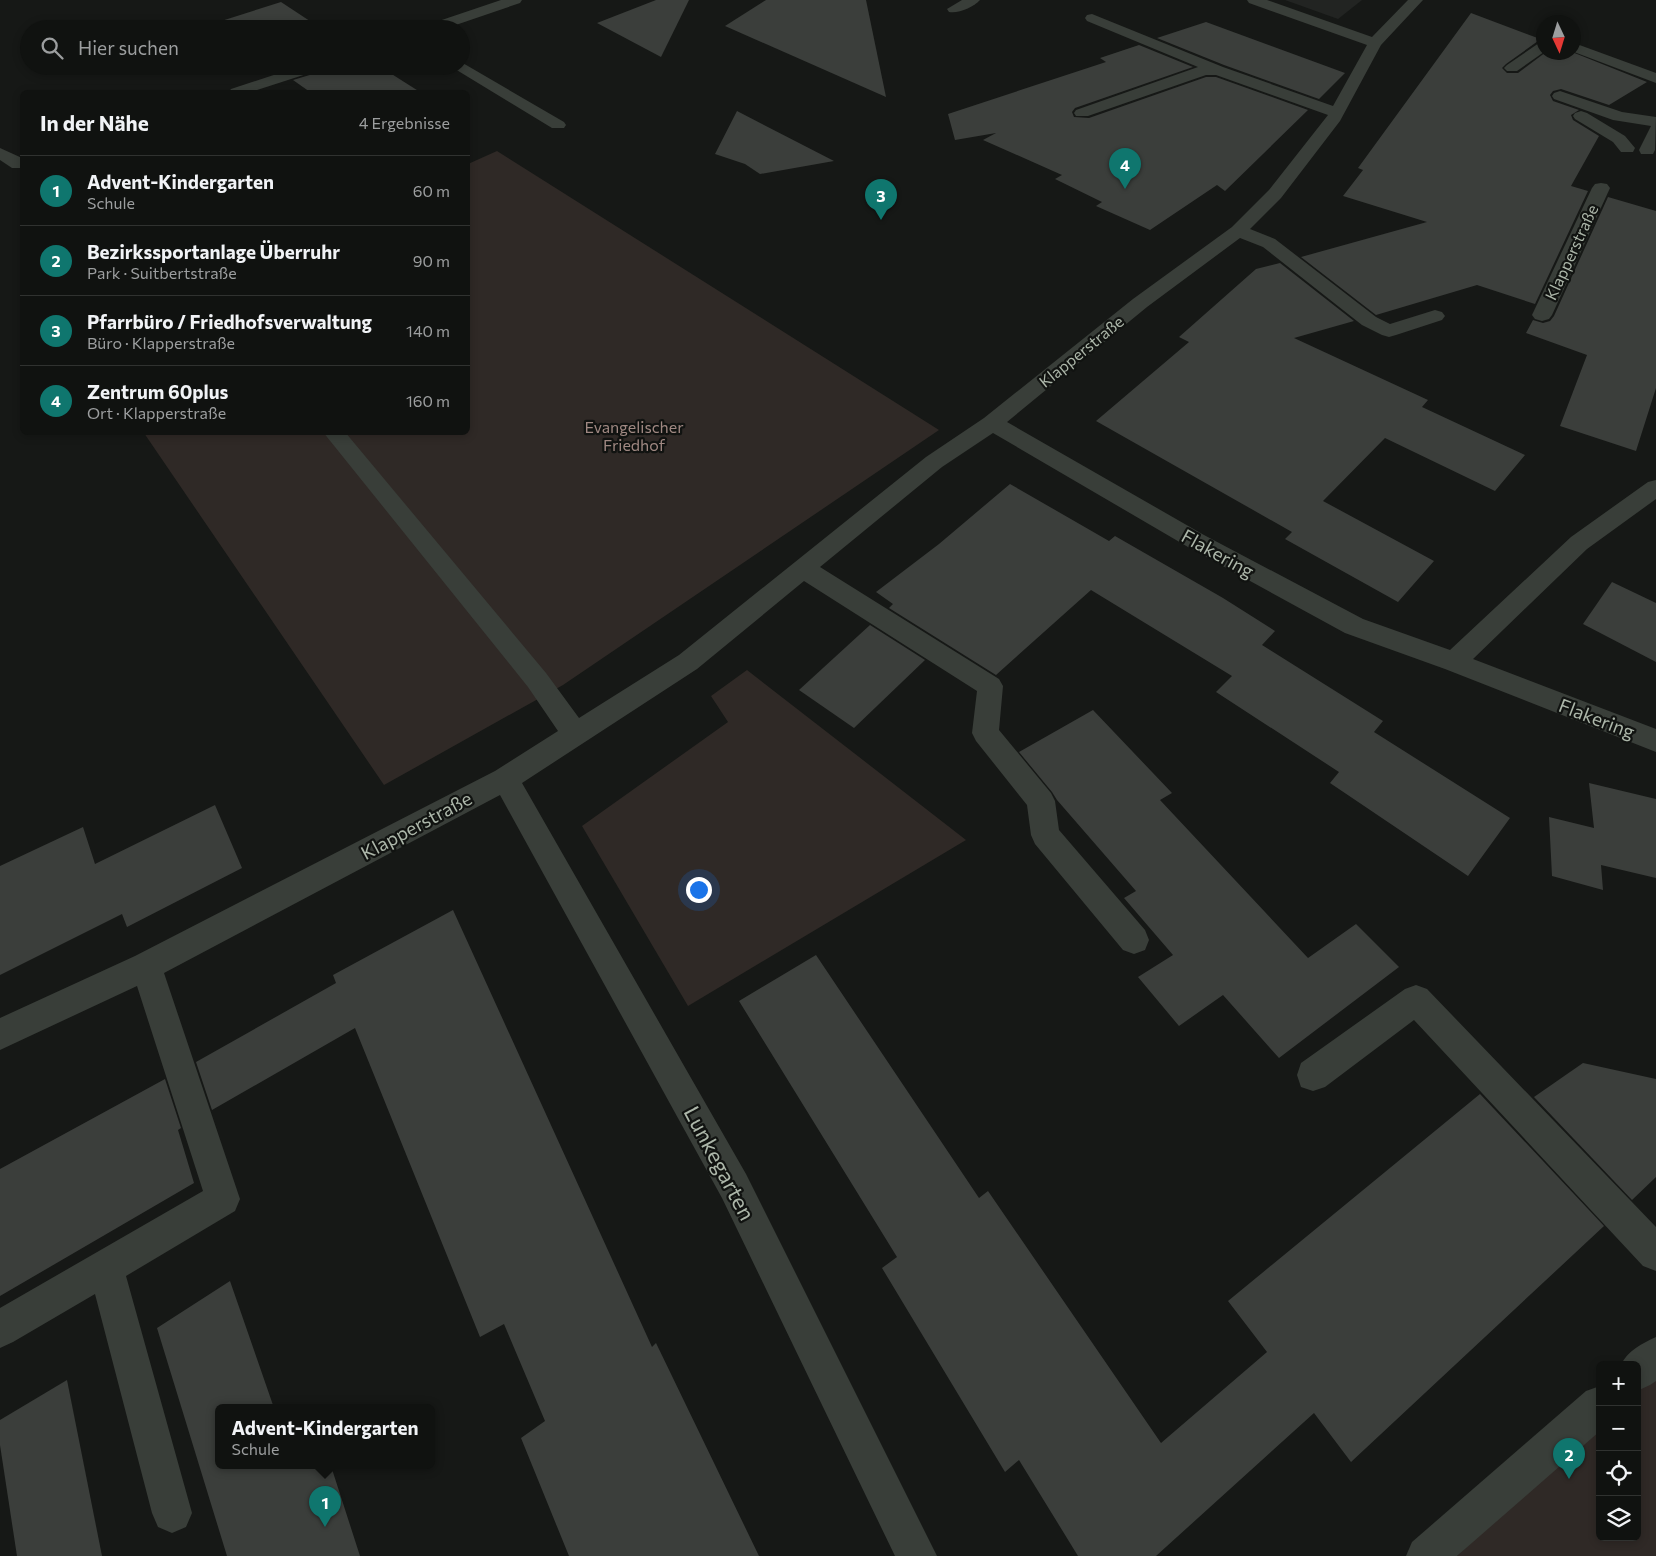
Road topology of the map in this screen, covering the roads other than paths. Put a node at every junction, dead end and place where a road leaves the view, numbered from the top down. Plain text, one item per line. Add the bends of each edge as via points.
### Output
1 (515, 0) edge
2 (973, 0) edge
3 (1254, 0) edge
4 (1416, 0) edge
5 (954, 9) dead end
6 (1092, 18) dead end
7 (456, 20) edge
8 (1375, 43) junction
9 (1581, 50) edge
10 (1536, 52) edge
11 (1512, 68) dead end
12 (1218, 70) junction
13 (470, 72) edge
14 (289, 75) edge
15 (1656, 78) edge
16 (243, 90) edge
17 (1337, 113) junction
18 (1082, 114) dead end
19 (1656, 122) edge
20 (558, 124) dead end
21 (1656, 130) edge
22 (1627, 148) dead end
23 (1647, 150) dead end
24 (0, 153) edge
25 (20, 164) edge
26 (1601, 188) dead end
27 (1238, 231) junction
28 (1542, 315) dead end
29 (1435, 316) dead end
30 (992, 422) junction
31 (335, 435) edge
32 (1656, 488) edge
33 (803, 568) junction
34 (1454, 662) junction
35 (574, 733) junction
36 (1656, 741) edge
37 (505, 779) junction
38 (1134, 940) dead end
39 (146, 966) junction
40 (0, 1034) edge
41 (1313, 1075) dead end
42 (1656, 1253) edge
43 (106, 1268) junction
44 (0, 1329) edge
45 (1656, 1356) edge
46 (1641, 1369) edge
47 (1599, 1406) edge
48 (172, 1513) dead end
49 (917, 1556) edge
50 (1426, 1556) edge

1 - 7 street
2 - 5 street
3 - 8 street
4 - 8 street, Klapperstraße
6 - 12 street
8 - 17 street, Klapperstraße
9 - 15 street
10 - 11 street
12 - 17 street
12 - 18 street via 1204,70
13 - 20 street
14 - 16 street
17 - 27 street, Klapperstraße via 1275,194
19 - 22 street via 1641,122 1563,102 1619,138
21 - 23 street
24 - 25 street
26 - 28 street, Klapperstraße
27 - 29 street via 1269,244 1369,320 1389,331
27 - 30 street, Klapperstraße
30 - 33 street, Klapperstraße via 934,462
30 - 34 street, Flakering via 1196,541 1354,626
31 - 35 street via 537,680
32 - 34 street via 1579,543
33 - 35 street, Klapperstraße via 688,662
33 - 38 street via 990,686 985,733 1041,801 1045,835
34 - 36 street, Flakering
35 - 37 street, Klapperstraße
37 - 39 street, Klapperstraße
37 - 49 street, Lunkegarten via 734,1186
39 - 40 street, Klapperstraße
39 - 43 street via 223,1199
41 - 42 street via 1416,1000
43 - 44 street
43 - 48 street
45 - 46 street
47 - 50 street

